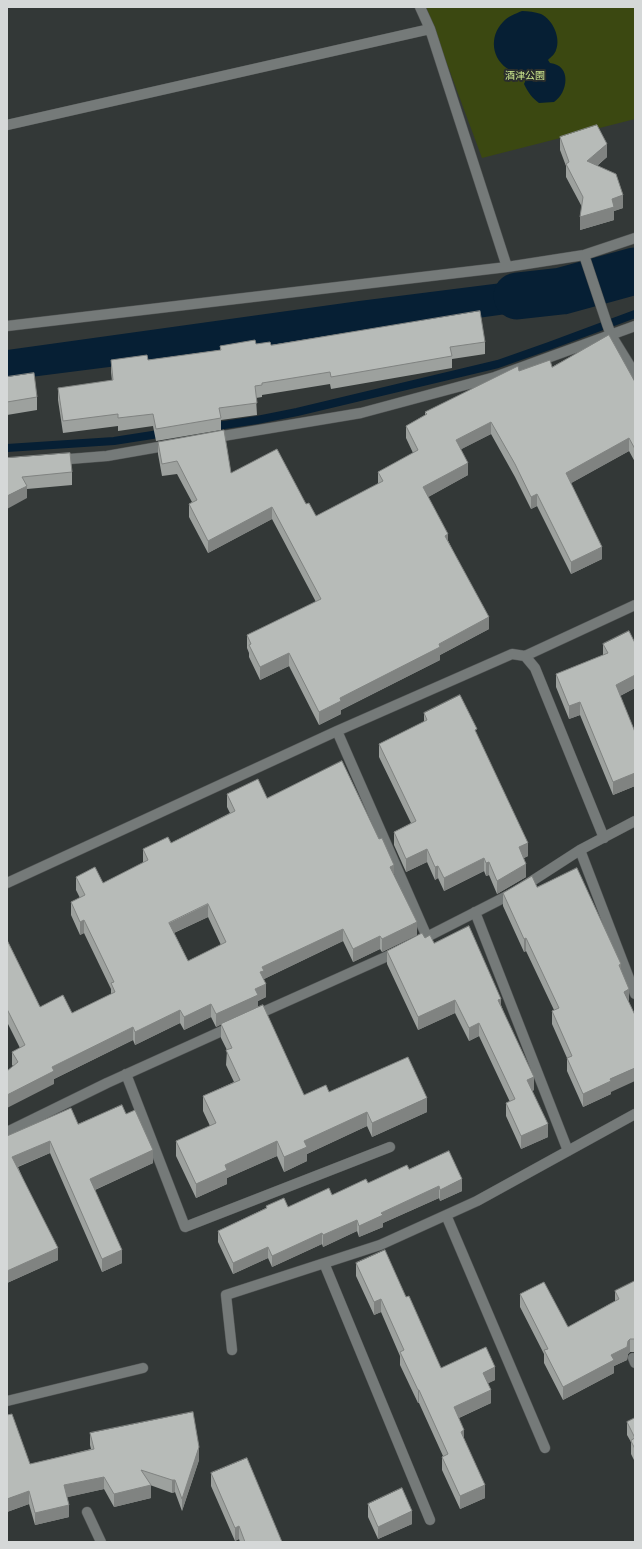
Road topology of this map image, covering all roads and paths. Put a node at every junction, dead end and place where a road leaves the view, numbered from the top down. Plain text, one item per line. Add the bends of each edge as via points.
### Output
1 (420, 7) edge
2 (430, 30) junction
3 (7, 125) edge
4 (635, 238) edge
5 (584, 254) junction
6 (507, 267) junction
7 (7, 326) edge
8 (635, 326) edge
9 (611, 335) junction
10 (635, 374) edge
11 (199, 440) edge
12 (176, 444) edge
13 (45, 461) edge
14 (635, 606) edge
15 (526, 656) junction
16 (337, 731) junction
17 (635, 821) edge
18 (604, 838) junction
19 (580, 850) junction
20 (7, 883) edge
21 (475, 912) junction
22 (427, 936) junction
23 (635, 994) edge
24 (126, 1074) junction
25 (635, 1114) edge
26 (7, 1132) edge
27 (390, 1147) dead end
28 (568, 1151) junction
29 (446, 1215) junction
30 (324, 1264) junction
31 (232, 1350) dead end
32 (143, 1368) dead end
33 (7, 1401) edge
34 (546, 1448) dead end
35 (87, 1512) dead end
36 (430, 1520) dead end
37 (101, 1542) edge

1 - 2 street
2 - 3 street
2 - 6 street
4 - 5 street
5 - 6 street
5 - 9 street
6 - 7 street
8 - 9 street
9 - 10 street
9 - 11 street via 495,377 361,413
12 - 13 street via 107,456
14 - 15 street
15 - 16 street via 512,654
15 - 18 street via 534,668
16 - 20 street
16 - 22 street
17 - 18 street
18 - 19 street
19 - 21 street via 515,892
19 - 23 street
21 - 22 street
21 - 28 street
22 - 24 street via 393,954
24 - 26 street
24 - 27 street via 185,1227
25 - 28 street
28 - 29 street via 477,1201
29 - 30 street via 380,1245
29 - 34 street
30 - 31 street via 226,1295
30 - 36 street
32 - 33 street
35 - 37 street

